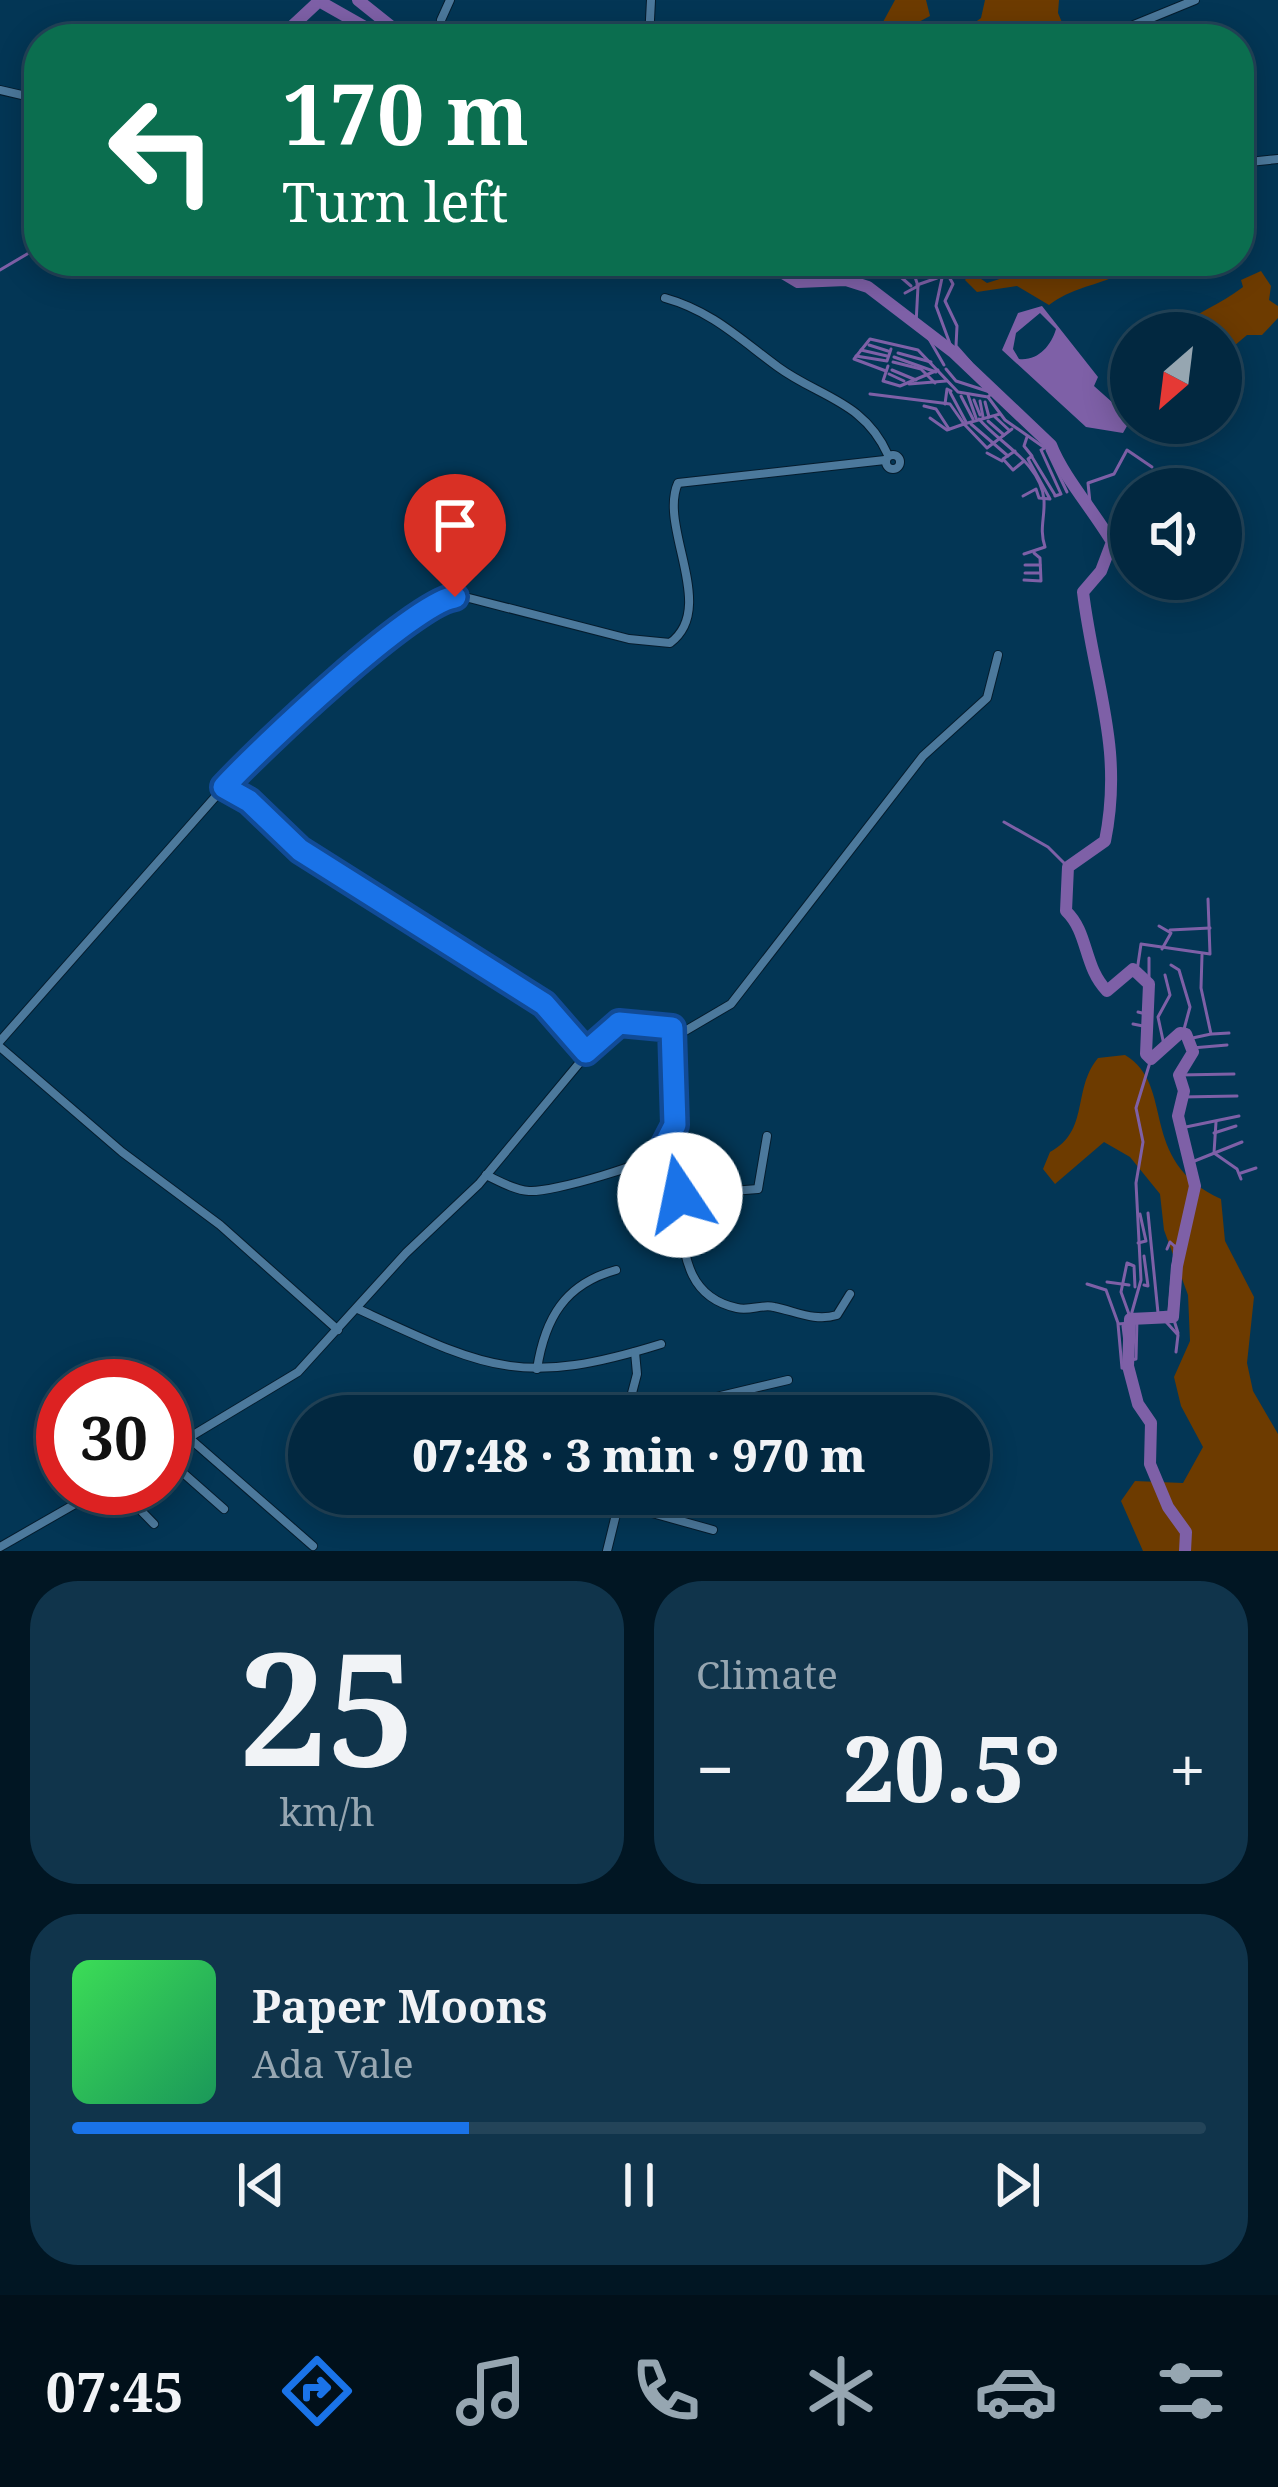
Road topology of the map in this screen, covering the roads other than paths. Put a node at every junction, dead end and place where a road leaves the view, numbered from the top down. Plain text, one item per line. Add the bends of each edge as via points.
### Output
1 (450, 0) edge
2 (1195, 0) edge
3 (441, 20) dead end
4 (1136, 24) edge
5 (665, 298) dead end
6 (998, 655) dead end
7 (224, 787) junction
8 (672, 1028) junction
9 (0, 1044) edge
10 (586, 1052) junction
11 (767, 1136) dead end
12 (660, 1154) junction
13 (485, 1175) junction
14 (680, 1195) junction
15 (616, 1270) dead end
16 (850, 1294) dead end
17 (358, 1309) junction
18 (338, 1330) junction
19 (661, 1344) dead end
20 (634, 1352) junction
21 (537, 1369) junction
22 (788, 1380) dead end
23 (632, 1395) edge
24 (718, 1395) edge
25 (192, 1435) edge
26 (192, 1440) edge
27 (192, 1479) edge
28 (224, 1509) dead end
29 (56, 1515) edge
30 (145, 1515) edge
31 (616, 1515) edge
32 (668, 1515) edge
33 (154, 1524) dead end
34 (713, 1530) dead end
35 (313, 1546) dead end
36 (0, 1547) edge
37 (607, 1551) edge

1 - 3 street
2 - 4 street
5 - 7 street via 735,330 776,366 827,391 874,431 886,457 678,483 686,615 670,643 629,640 469,598 442,600 268,741
6 - 8 street via 988,698 923,756 731,1004 685,1031
7 - 9 street
7 - 10 street via 300,850 544,1004
8 - 10 street via 619,1023
8 - 12 street via 675,1125
9 - 18 street
10 - 13 street
11 - 14 street via 758,1189
12 - 13 street via 561,1190 526,1191
12 - 14 street
13 - 17 street
14 - 16 street via 685,1259 711,1296 734,1307 770,1305 826,1318
15 - 21 street via 585,1280 558,1306
17 - 18 street
17 - 21 street via 469,1359
18 - 25 street via 279,1386
19 - 20 street
20 - 21 street
20 - 23 street
22 - 24 street
26 - 35 street
27 - 28 street
29 - 36 street
30 - 33 street
31 - 37 street
32 - 34 street

